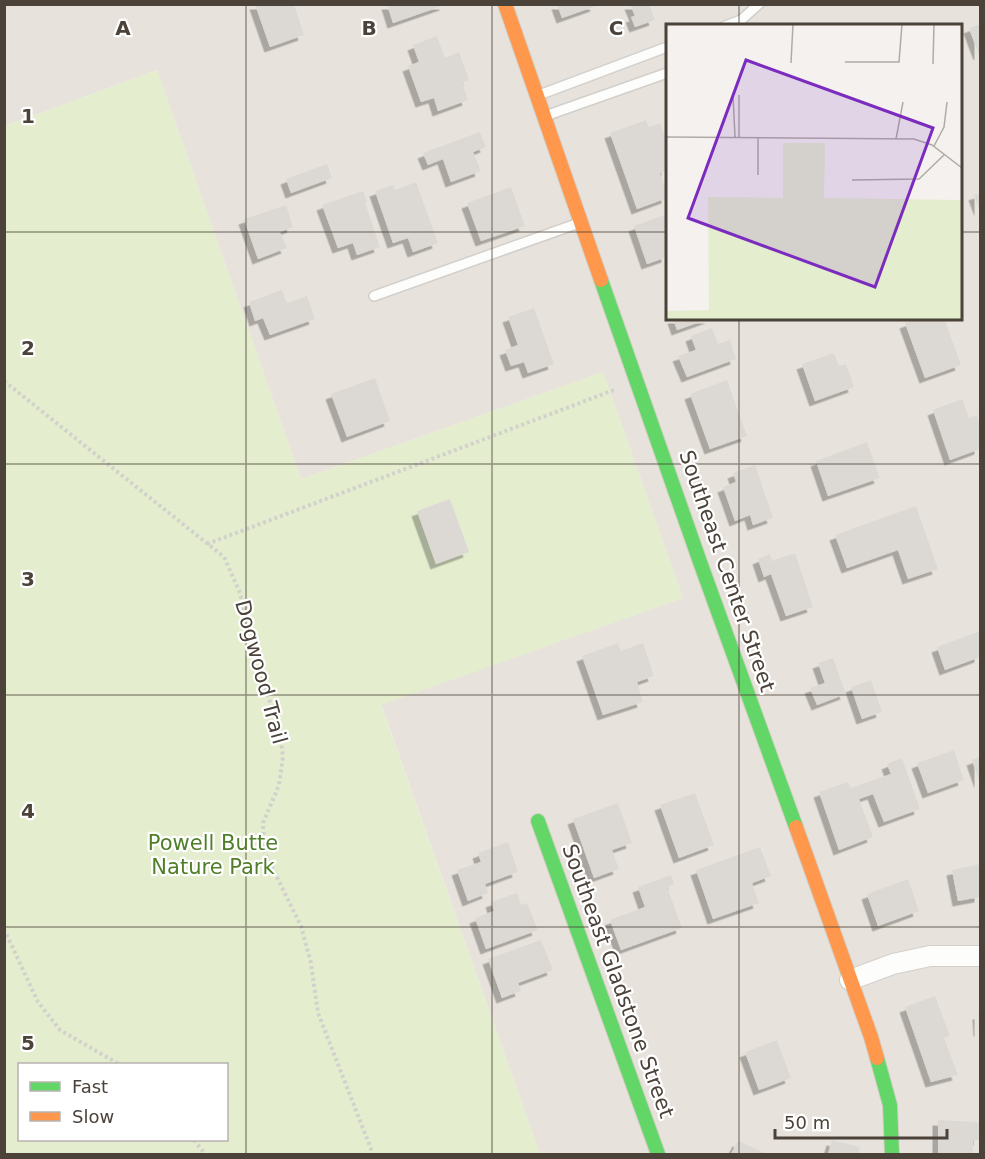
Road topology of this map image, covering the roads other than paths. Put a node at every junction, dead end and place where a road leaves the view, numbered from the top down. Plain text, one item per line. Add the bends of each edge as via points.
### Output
1 (505, 4) edge
2 (759, 4) edge
3 (730, 24) edge
4 (666, 47) edge
5 (666, 73) edge
6 (537, 96) junction
7 (544, 117) junction
8 (582, 222) junction
9 (374, 296) dead end
10 (538, 821) dead end
11 (981, 956) edge
12 (850, 980) junction
13 (658, 1155) edge
14 (892, 1155) edge

1 - 6 street, Southeast Center Street
2 - 3 lane
4 - 6 lane
5 - 7 lane
6 - 7 street, Southeast Center Street
7 - 8 street, Southeast Center Street
8 - 9 lane
8 - 12 street, Southeast Center Street
10 - 13 street, Southeast Gladstone Street
11 - 12 street via 930,956
12 - 14 street, Southeast Center Street via 890,1104

